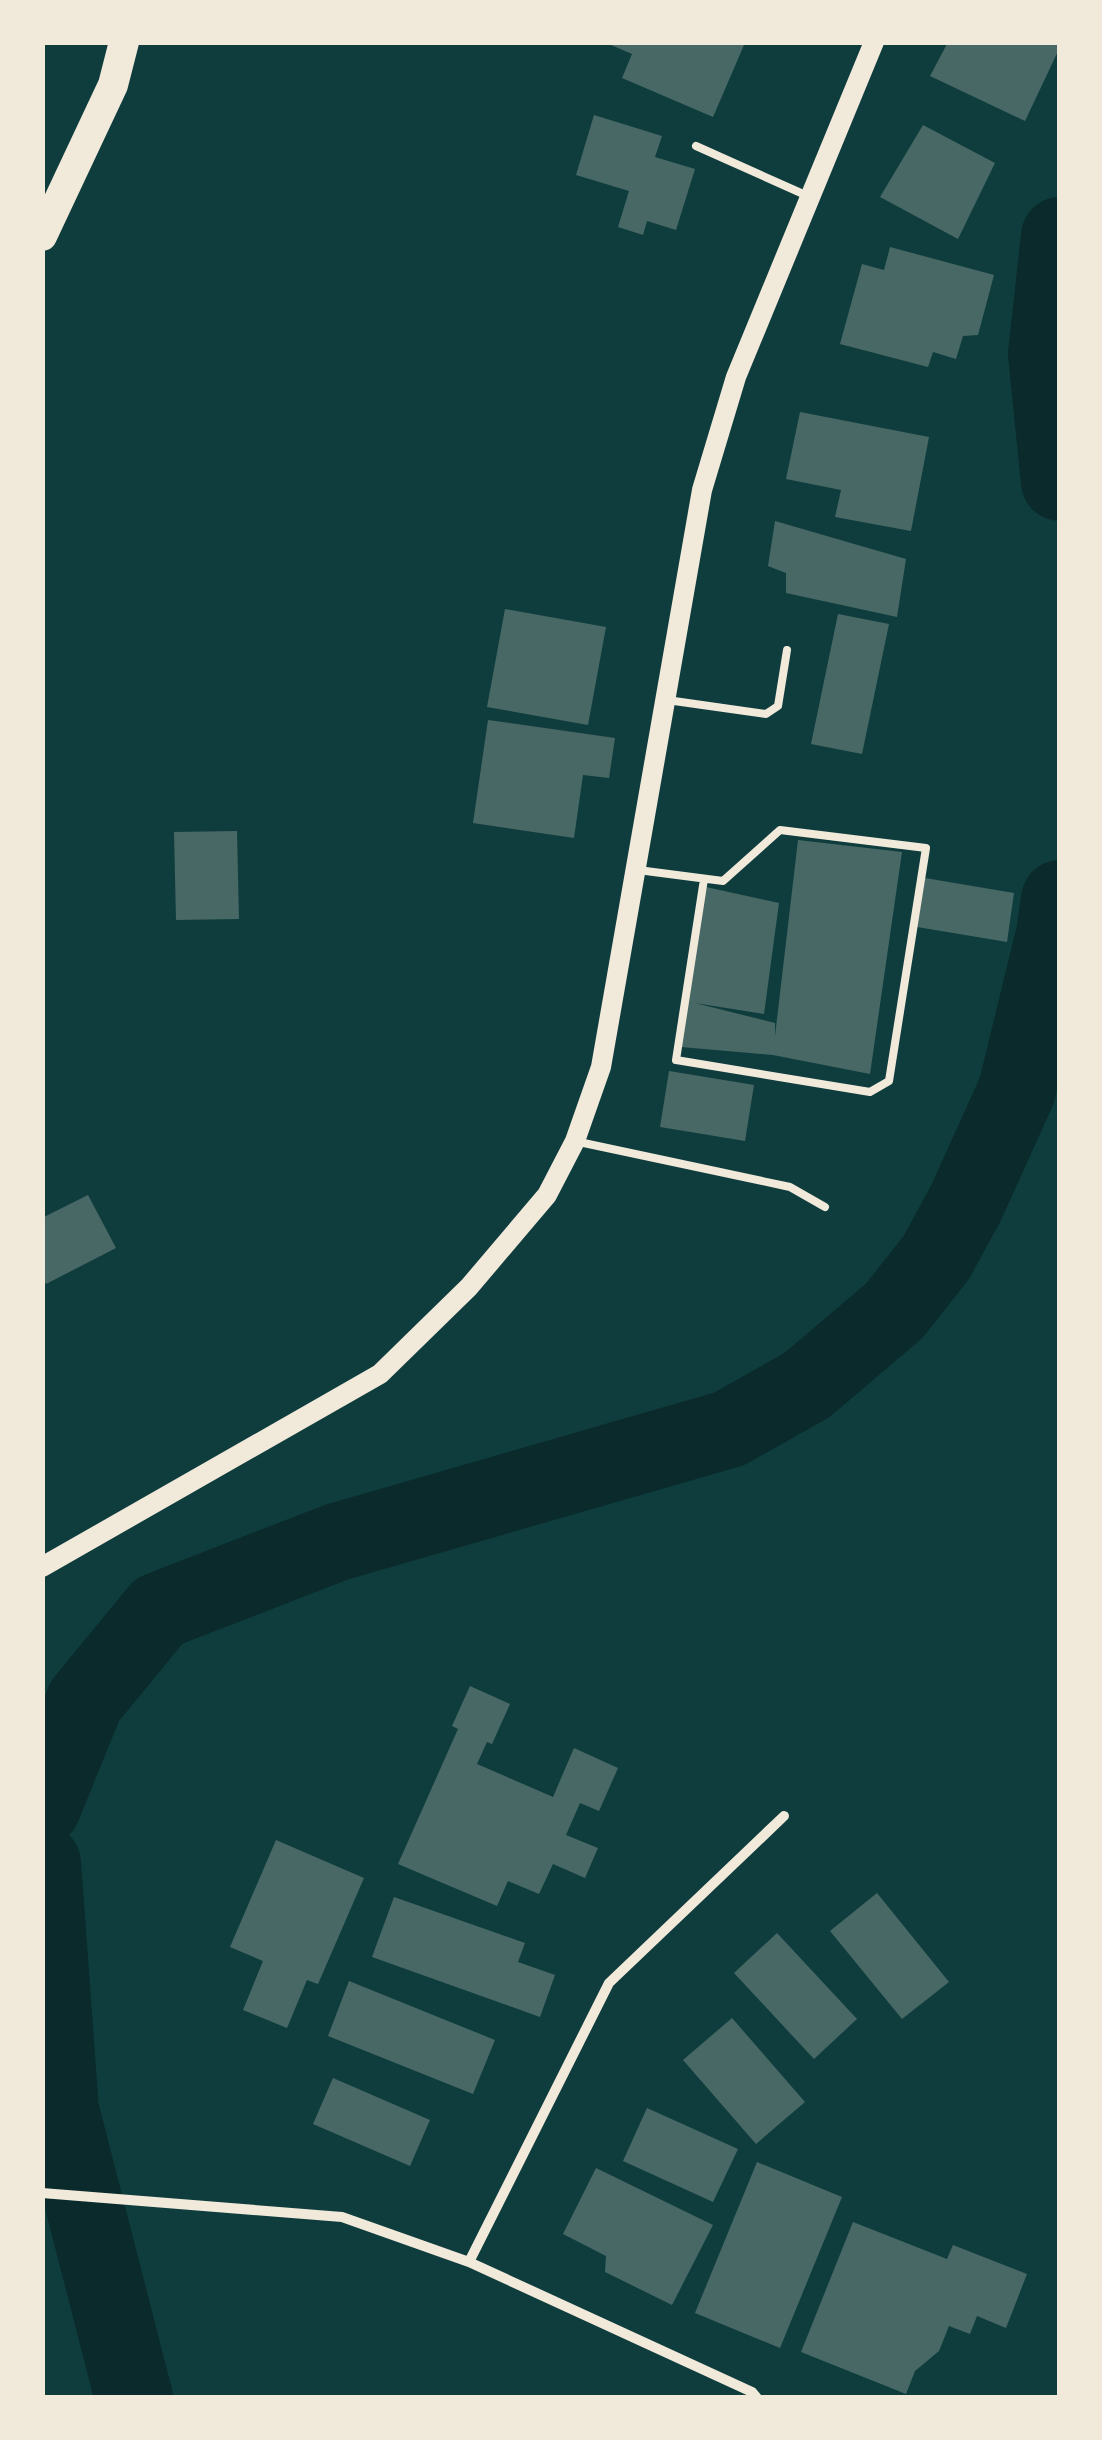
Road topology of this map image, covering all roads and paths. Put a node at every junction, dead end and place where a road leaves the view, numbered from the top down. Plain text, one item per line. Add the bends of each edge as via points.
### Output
1 (124, 42) edge
2 (874, 42) edge
3 (696, 146) dead end
4 (810, 197) junction
5 (42, 236) edge
6 (786, 650) dead end
7 (664, 700) junction
8 (633, 870) junction
9 (704, 879) junction
10 (575, 1141) junction
11 (825, 1207) dead end
12 (42, 1566) edge
13 (784, 1816) dead end
14 (42, 2193) edge
15 (469, 2262) junction
16 (757, 2398) edge

1 - 5 highway via 113,85
2 - 4 main road
3 - 4 lane
4 - 7 main road via 736,377 702,490
6 - 7 lane via 778,706 766,714
7 - 8 main road
8 - 9 lane
8 - 10 main road via 601,1067
9 - 9 lane via 676,1060 870,1092 890,1081 926,848 780,830 723,881
10 - 11 lane via 790,1187
10 - 12 main road via 547,1195 469,1287 380,1374
13 - 15 street via 610,1983
14 - 15 street via 342,2217
15 - 16 street

